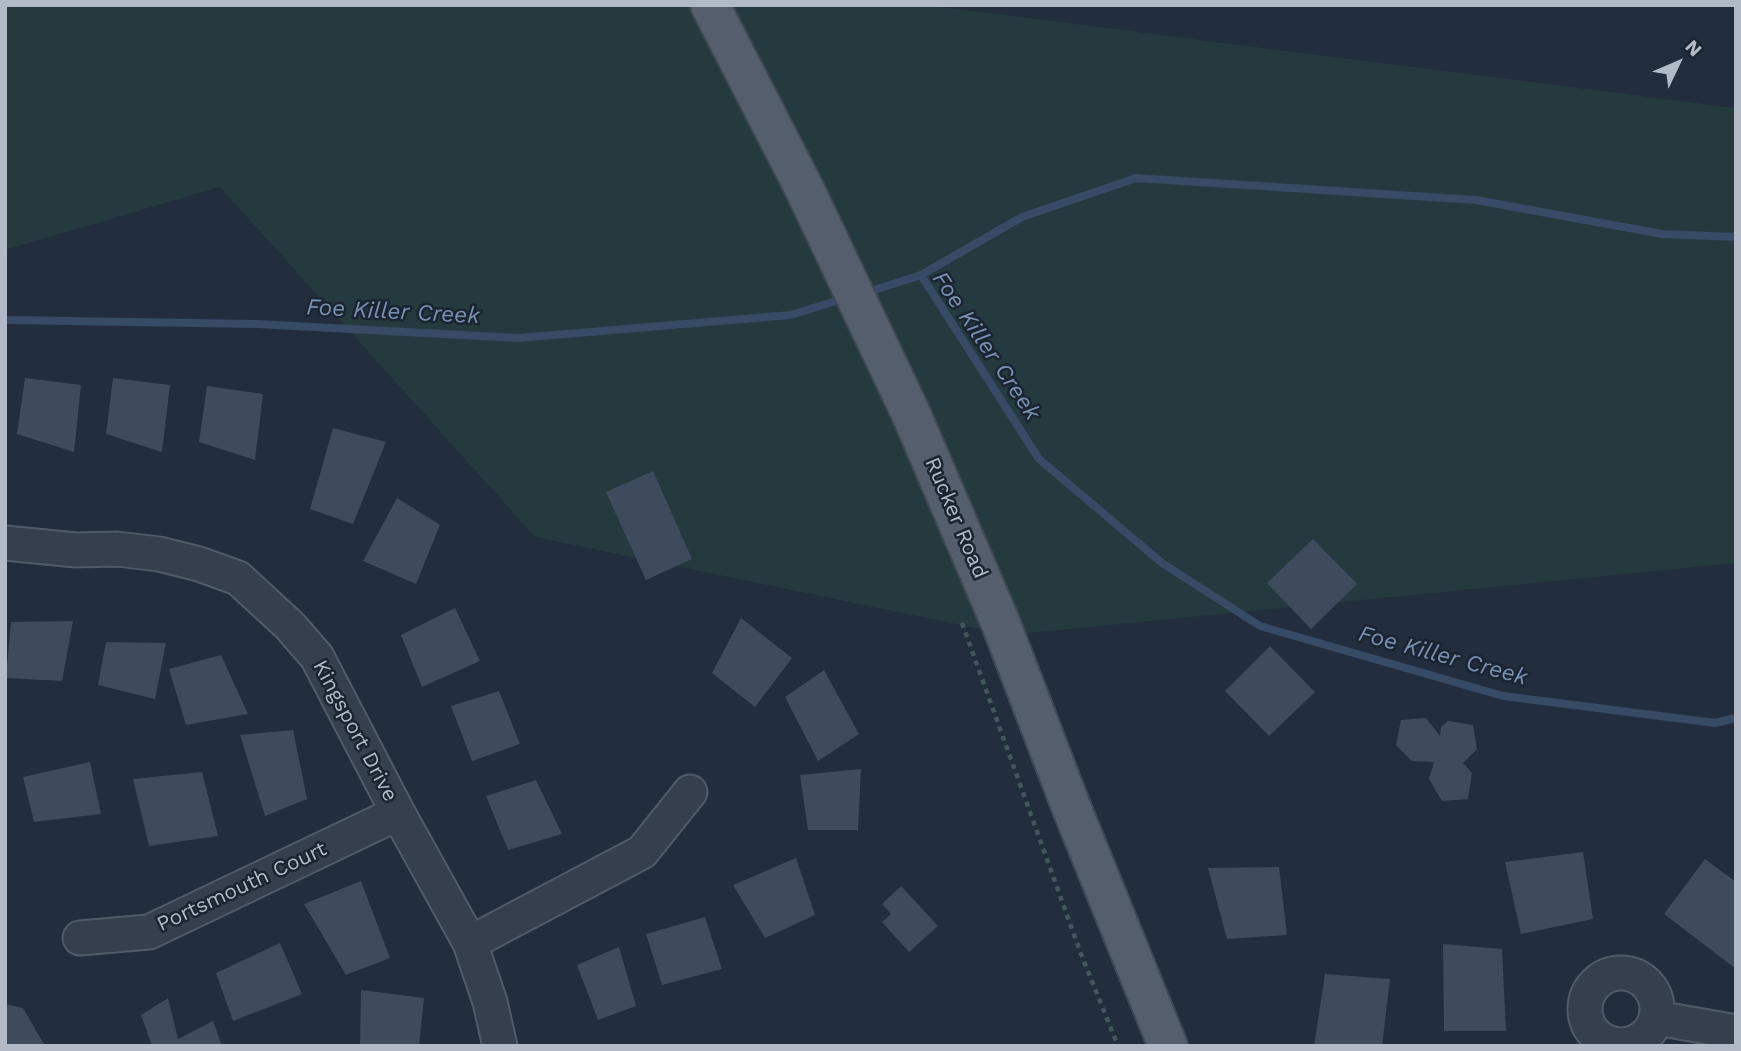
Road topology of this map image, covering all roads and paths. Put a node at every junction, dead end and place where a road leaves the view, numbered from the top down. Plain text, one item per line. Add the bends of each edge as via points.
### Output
1 (710, 5) edge
2 (5, 543) edge
3 (959, 614) dead end
4 (690, 792) dead end
5 (398, 813) junction
6 (80, 938) dead end
7 (470, 943) junction
8 (1657, 1018) junction
9 (1736, 1032) edge
10 (1598, 1042) edge
11 (500, 1046) edge
12 (1118, 1046) edge
13 (1168, 1046) edge

1 - 13 main road, Rucker Road via 912,416 1001,624
2 - 5 street, Kingsport Drive via 159,554 238,578 317,657
3 - 12 path
4 - 7 street via 642,852
5 - 6 street, Portsmouth Court via 149,932
5 - 7 street, Kingsport Drive
7 - 11 street, Kingsport Drive
8 - 9 street
8 - 10 street via 1641,1040 1628,1045
8 - 10 street via 1657,1000 1649,984 1634,974 1617,972 1600,978 1588,991 1584,1009

